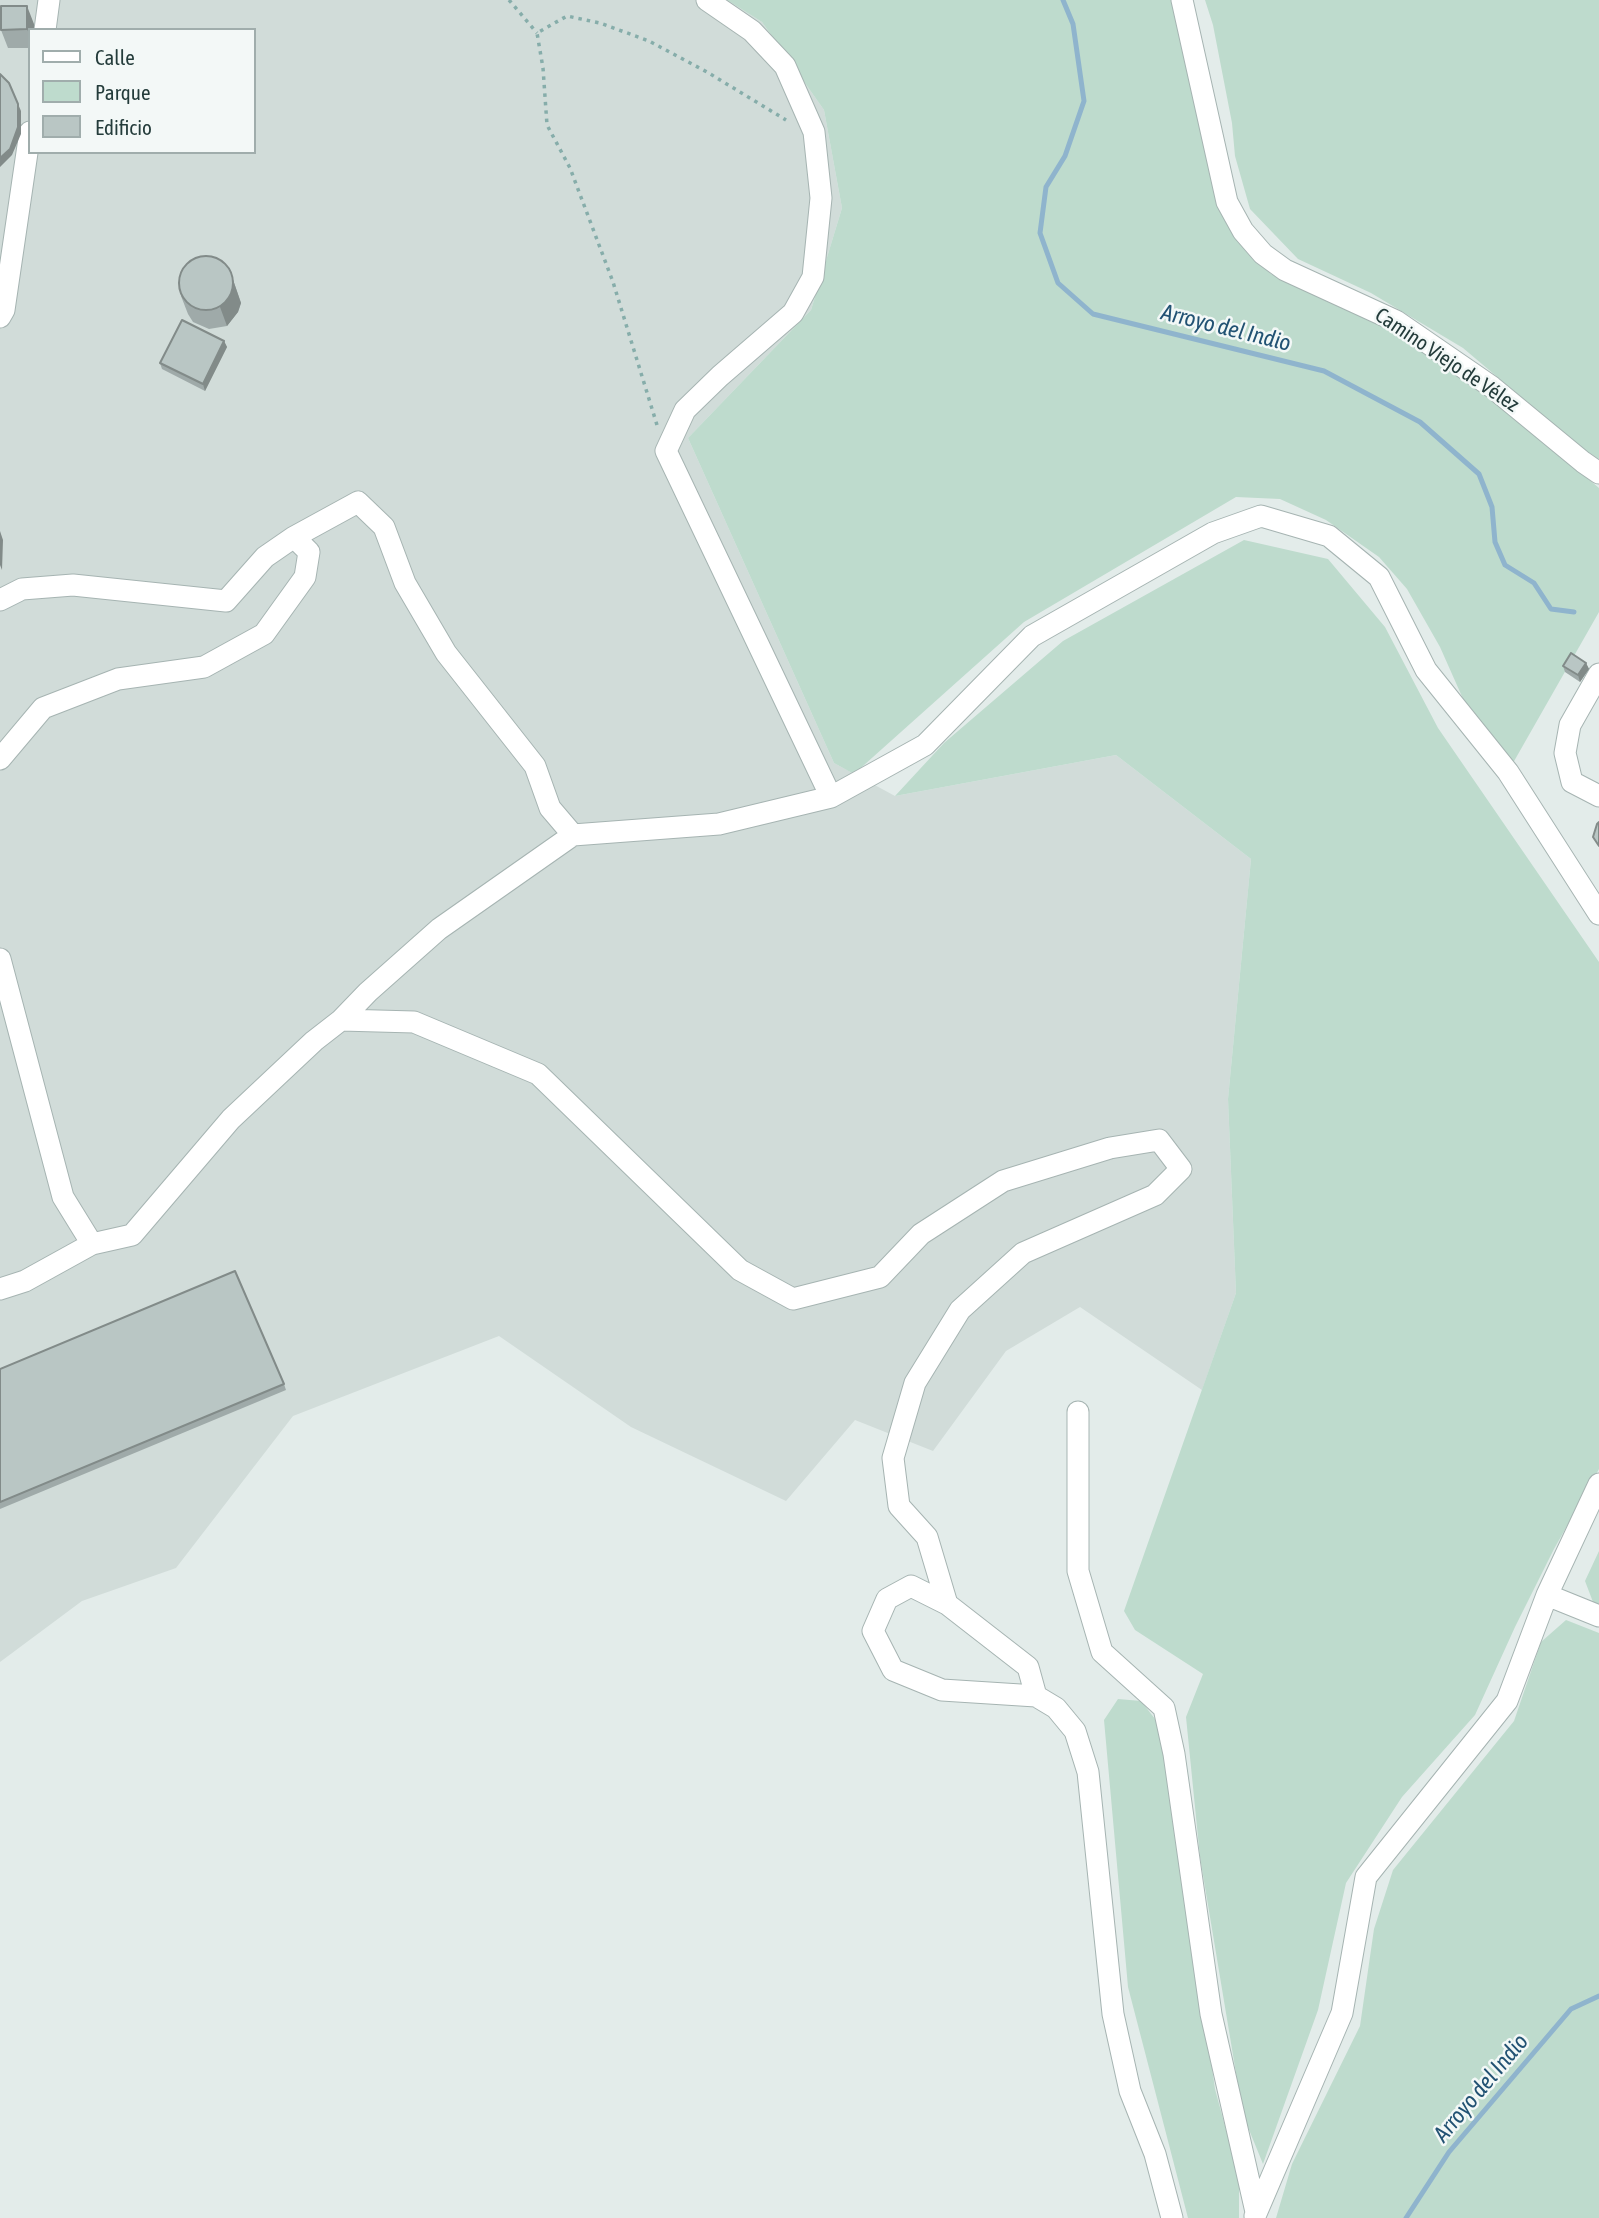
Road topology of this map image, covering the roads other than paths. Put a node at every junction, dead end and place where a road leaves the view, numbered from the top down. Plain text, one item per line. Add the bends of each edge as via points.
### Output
1 (49, 0) edge
2 (707, 0) edge
3 (1182, 0) edge
4 (45, 28) edge
5 (28, 146) edge
6 (0, 317) edge
7 (1599, 473) edge
8 (294, 537) junction
9 (0, 600) edge
10 (1599, 674) edge
11 (0, 759) edge
12 (1599, 796) edge
13 (831, 797) junction
14 (573, 835) junction
15 (1599, 914) edge
16 (0, 959) edge
17 (341, 1020) junction
18 (92, 1244) junction
19 (0, 1289) edge
20 (1078, 1412) dead end
21 (1599, 1485) edge
22 (1547, 1595) junction
23 (947, 1604) junction
24 (1599, 1616) edge
25 (1036, 1696) junction
26 (1255, 2215) edge
27 (1171, 2218) edge

1 - 4 street
2 - 13 street via 752,31 785,66 814,132 821,198 813,277 793,313 685,410 666,451
3 - 7 street, Camino Viejo de Vélez via 1227,202 1263,254 1285,270 1396,321 1492,387
5 - 6 street
8 - 9 street via 265,557 226,601 73,585 22,589
8 - 11 street via 309,552 305,577 264,634 204,667 118,679 43,708
8 - 14 street via 358,502 384,527 405,583 446,653 536,766 550,808
10 - 12 street via 1570,725 1565,752 1572,782
13 - 14 street via 719,824
13 - 15 street via 925,745 1031,636 1213,533 1261,516 1329,537 1379,577 1426,670 1507,772
14 - 17 street via 439,929
16 - 18 street via 63,1197
17 - 18 street via 231,1119 132,1235
17 - 23 street via 414,1022 538,1074 740,1270 793,1299 880,1277 920,1234 1003,1181 1110,1148 1159,1140 1181,1169 1154,1195 1023,1253 960,1310 915,1383 893,1458 899,1506 927,1538
18 - 19 street via 26,1281
20 - 26 street via 1078,1571 1102,1652 1164,1707 1211,2014
21 - 22 street
22 - 24 street
22 - 26 street via 1507,1701 1366,1877 1342,2014
23 - 25 street via 1028,1667
23 - 25 street via 911,1586 887,1599 873,1631 892,1670 942,1690
25 - 27 street via 1056,1708 1075,1731 1088,1772 1113,2014 1130,2091 1155,2154

